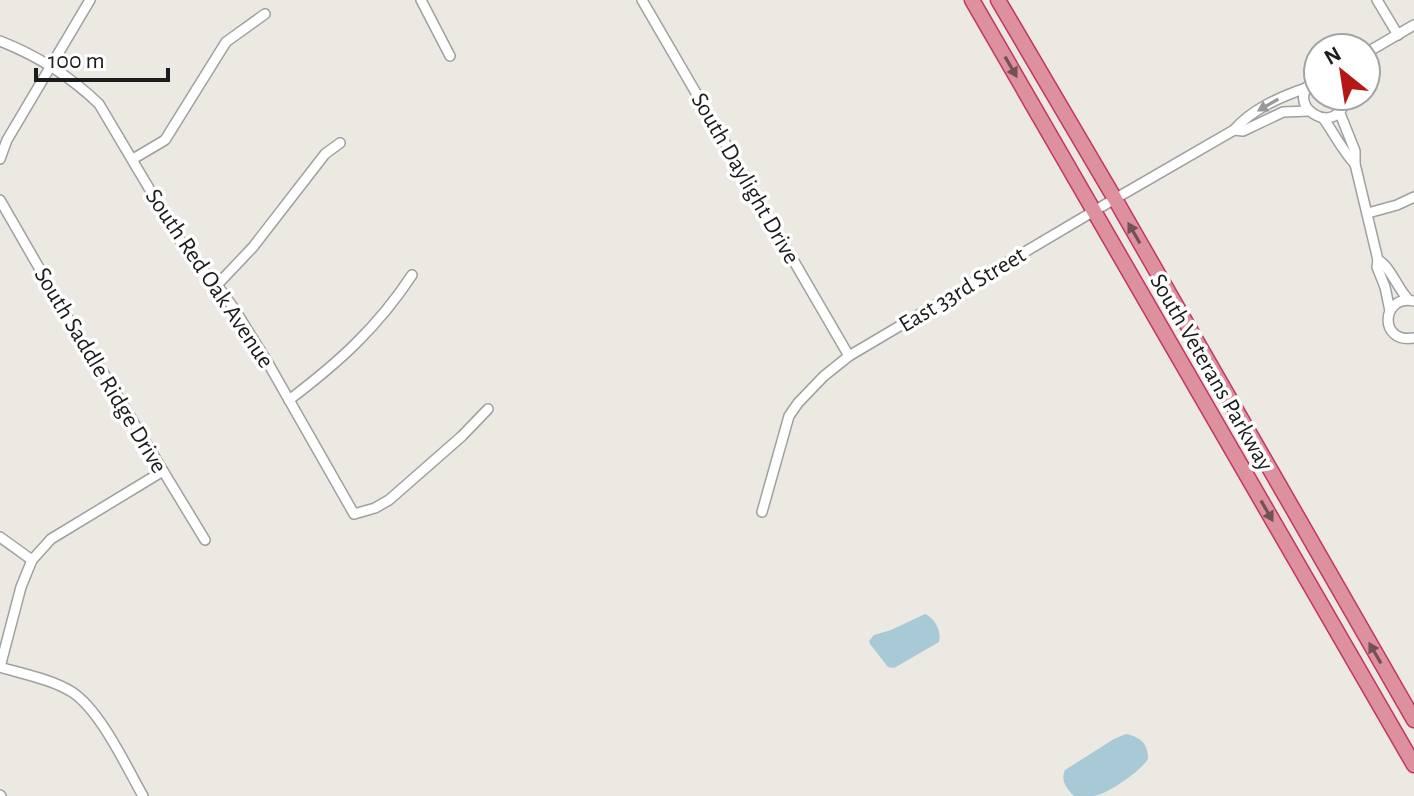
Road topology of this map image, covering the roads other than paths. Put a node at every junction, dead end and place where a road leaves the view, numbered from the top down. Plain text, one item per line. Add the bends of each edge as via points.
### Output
1 (90, 0) edge
2 (421, 0) edge
3 (642, 0) edge
4 (972, 0) edge
5 (998, 0) edge
6 (1377, 0) edge
7 (265, 14) dead end
8 (1414, 25) edge
9 (1398, 35) junction
10 (0, 41) edge
11 (1382, 44) edge
12 (450, 56) dead end
13 (52, 66) junction
14 (1302, 89) edge
15 (1302, 111) edge
16 (1311, 112) edge
17 (1338, 112) edge
18 (1339, 112) edge
19 (1323, 118) junction
20 (1234, 130) junction
21 (340, 143) dead end
22 (0, 159) edge
23 (133, 159) junction
24 (1355, 164) junction
25 (1414, 197) edge
26 (1115, 199) junction
27 (0, 200) edge
28 (1094, 211) junction
29 (1368, 213) junction
30 (1378, 260) junction
31 (412, 275) dead end
32 (217, 285) junction
33 (1411, 300) edge
34 (1390, 311) junction
35 (1414, 338) edge
36 (849, 356) junction
37 (289, 400) junction
38 (488, 409) dead end
39 (163, 471) junction
40 (762, 512) dead end
41 (0, 537) edge
42 (205, 540) dead end
43 (32, 560) junction
44 (0, 667) edge
45 (1414, 720) edge
46 (1414, 765) edge
47 (143, 796) edge

1 - 13 street
2 - 12 street
3 - 36 street, South Daylight Drive
4 -> 28 highway, South Veterans Parkway
5 - 26 highway, South Veterans Parkway
6 - 9 street
7 - 23 street via 226,42 165,140
8 - 9 street
9 - 11 street
10 - 13 street, South Red Oak Avenue
13 - 22 street
13 - 23 street, South Red Oak Avenue via 99,104
14 -> 20 street, East 33rd Street via 1243,119
15 - 20 street, East 33rd Street via 1283,112 1243,131
16 - 19 street
17 - 19 street
18 - 24 street
19 - 24 street
20 - 26 street, East 33rd Street
21 - 32 street via 325,154
23 - 32 street, South Red Oak Avenue via 188,254
24 - 29 street
25 - 29 street
26 - 28 street, East 33rd Street
45 -> 26 highway, South Veterans Parkway
27 - 39 street, South Saddle Ridge Drive
28 - 36 street, East 33rd Street
28 -> 46 highway, South Veterans Parkway
29 - 30 street
30 - 33 street
30 - 34 street
31 - 37 street via 351,350
32 - 37 street, South Red Oak Avenue
33 - 34 street
34 - 35 street via 1388,323 1395,334
36 - 40 street, East 33rd Street via 808,391 789,416
37 - 38 street, South Red Oak Avenue via 354,514 389,500
39 - 42 street, South Saddle Ridge Drive
39 - 43 street via 51,539
41 - 43 street
43 - 44 street
44 - 47 street via 61,686 82,699

